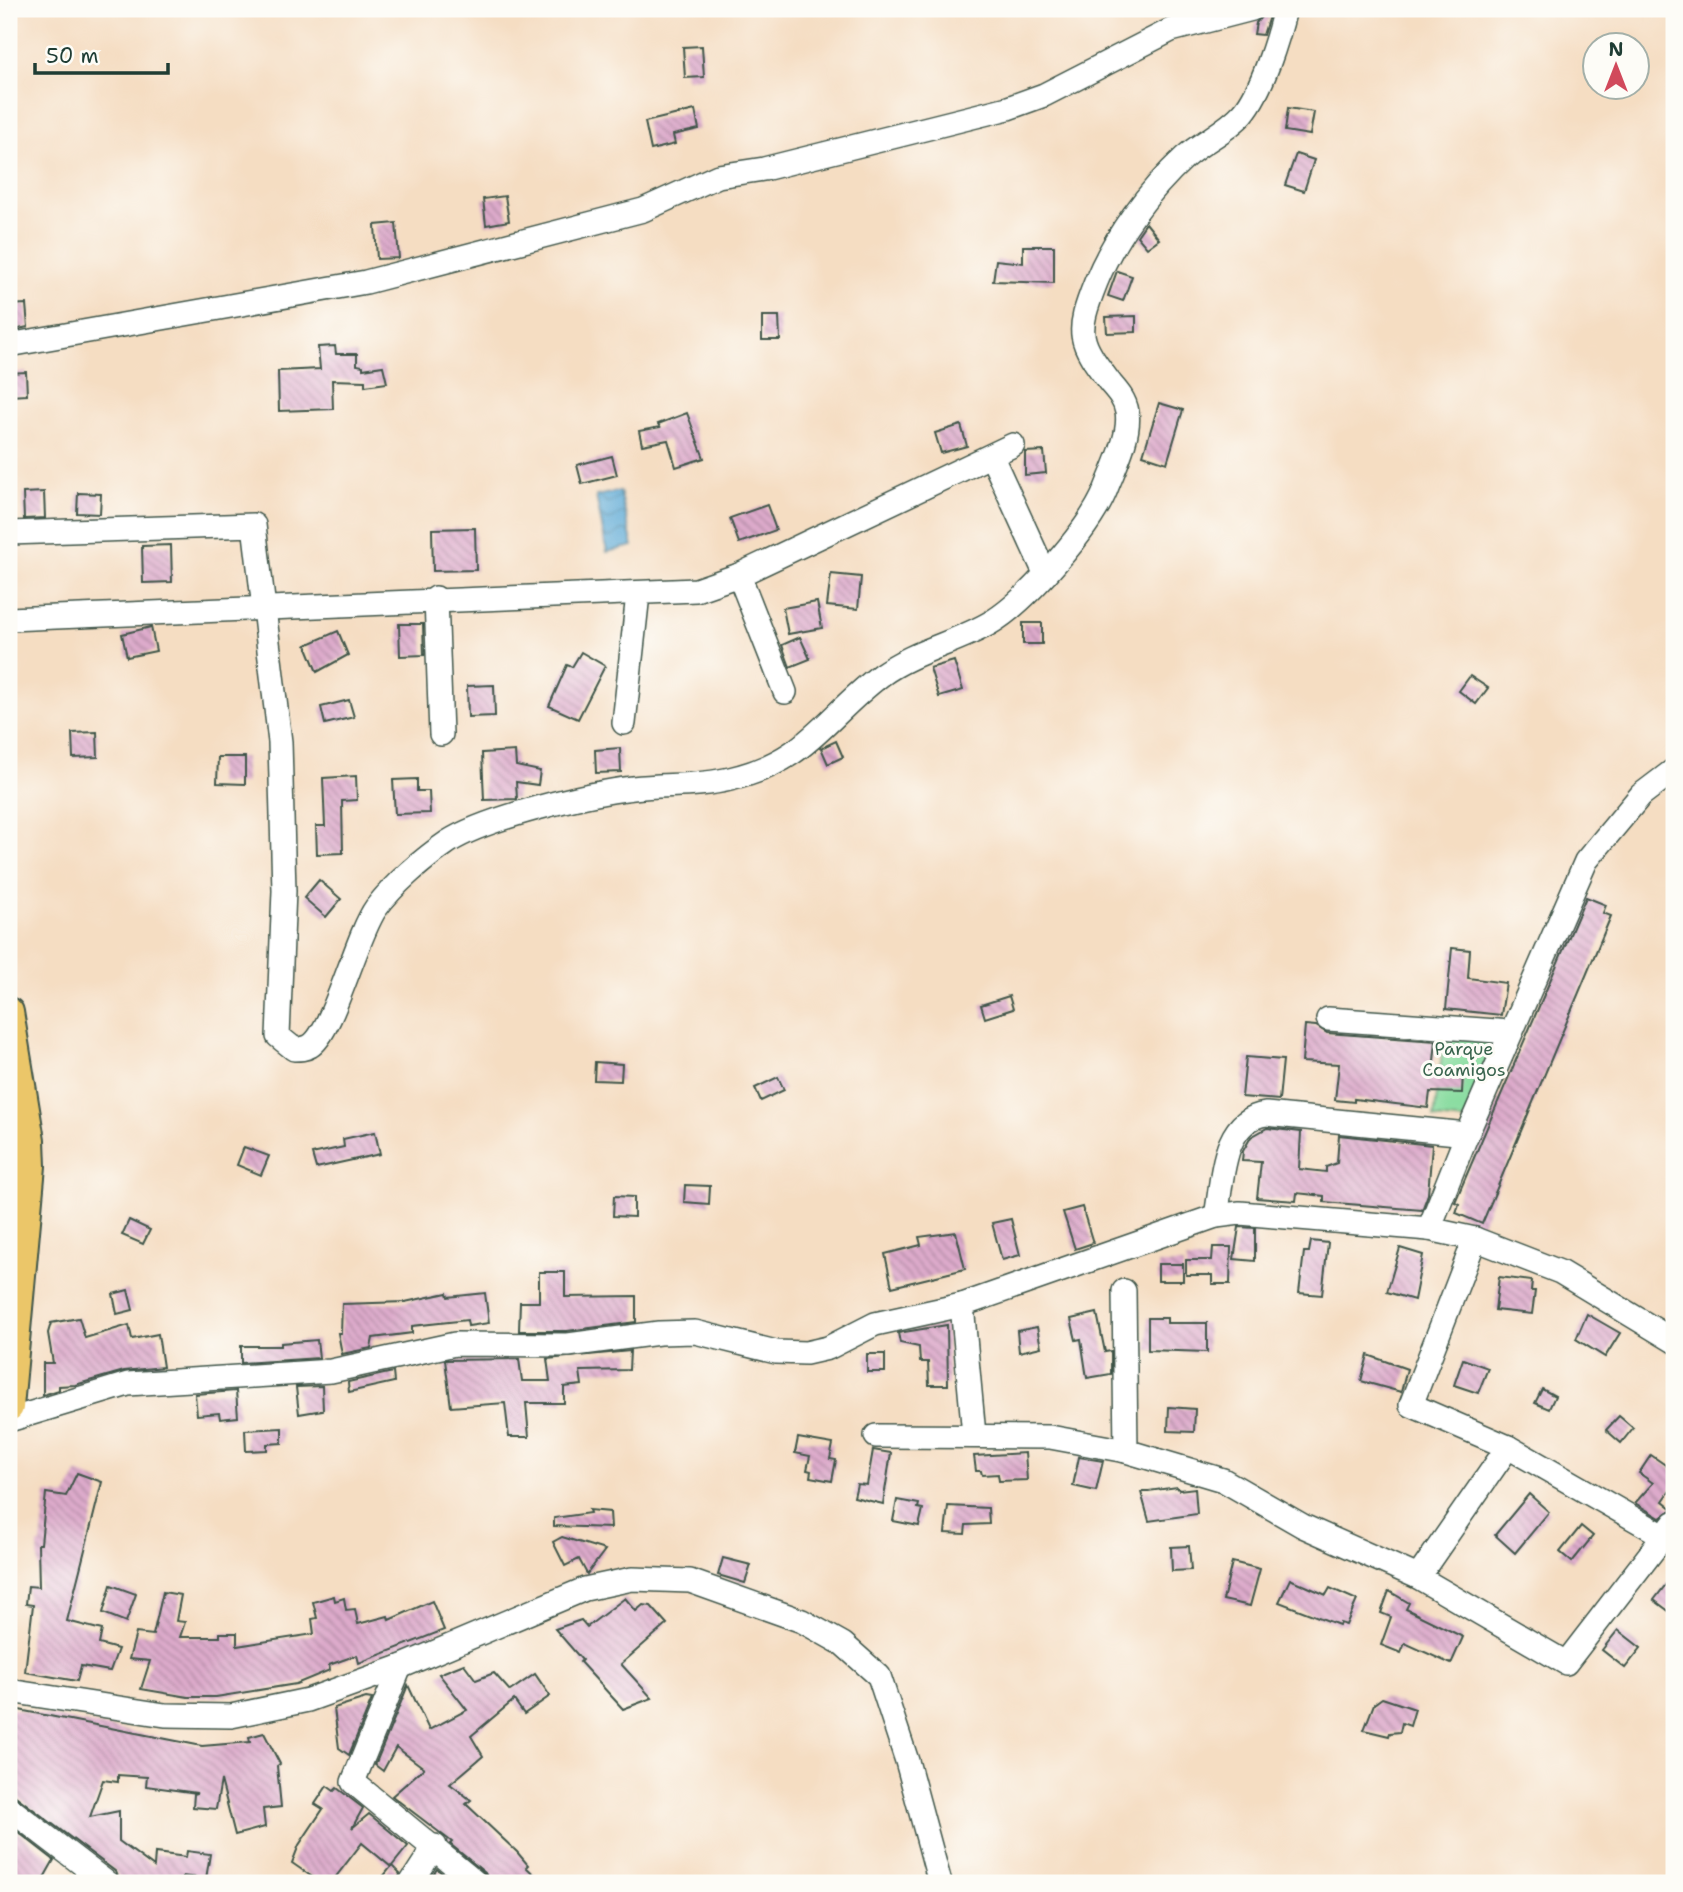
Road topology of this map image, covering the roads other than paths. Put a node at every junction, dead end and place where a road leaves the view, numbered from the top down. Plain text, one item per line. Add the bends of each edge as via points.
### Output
1 (1252, 9) edge
2 (1285, 9) edge
3 (9, 345) edge
4 (1013, 445) dead end
5 (992, 457) junction
6 (9, 533) edge
7 (1045, 573) junction
8 (739, 575) junction
9 (638, 594) junction
10 (436, 598) junction
11 (263, 610) junction
12 (9, 619) edge
13 (785, 692) dead end
14 (624, 723) dead end
15 (441, 734) dead end
16 (1674, 770) edge
17 (9, 1012) edge
18 (1328, 1019) dead end
19 (1511, 1032) junction
20 (1467, 1134) junction
21 (1216, 1216) junction
22 (1429, 1229) junction
23 (1475, 1239) junction
24 (1124, 1291) dead end
25 (962, 1306) junction
26 (1674, 1341) edge
27 (9, 1407) edge
28 (9, 1420) edge
29 (974, 1435) junction
30 (876, 1436) dead end
31 (1508, 1447) junction
32 (1126, 1451) junction
33 (1669, 1529) edge
34 (1418, 1577) junction
35 (400, 1667) junction
36 (9, 1691) edge
37 (9, 1808) edge
38 (435, 1846) junction
39 (107, 1883) edge
40 (411, 1883) edge
41 (476, 1883) edge
42 (940, 1883) edge

1 - 3 street via 1171,30 1044,95 1008,108 764,169 718,176 643,210 580,229 366,282
2 - 7 street via 1252,100 1232,123 1182,159 1146,199 1097,278 1082,326 1084,347 1122,398 1126,428 1105,493
4 - 5 street
5 - 7 street
5 - 8 street
6 - 11 street via 254,525
7 - 11 street via 990,623 899,664 864,689 800,750 760,770 714,782 632,788 578,798 469,830 449,842 378,905 317,1040 302,1049 286,1045 278,1036 284,891 280,742
8 - 9 street via 696,590
8 - 13 street
9 - 10 street
9 - 14 street
10 - 11 street
10 - 15 street
11 - 12 street
16 - 19 street via 1641,795 1586,861
17 - 27 main road via 31,1166
18 - 19 street
19 - 20 street
20 - 21 street via 1266,1114 1253,1117 1233,1135
20 - 22 street
21 - 22 street via 1247,1213
21 - 25 street
22 - 23 street
23 - 26 street via 1560,1272
23 - 31 street via 1411,1405
24 - 32 street
25 - 28 street via 883,1322 828,1348 806,1353 776,1352 695,1332 568,1345 455,1344 331,1371 128,1384
25 - 29 street
29 - 30 street
29 - 32 street via 1050,1437
31 - 33 street
31 - 34 street
32 - 34 street via 1223,1480 1303,1526
33 - 34 street via 1566,1663
35 - 36 street via 308,1700 231,1716 164,1715
35 - 38 street via 353,1782
35 - 42 street via 586,1589 632,1579 690,1581 802,1621 843,1644 878,1676
37 - 39 street
38 - 40 street
38 - 41 street

